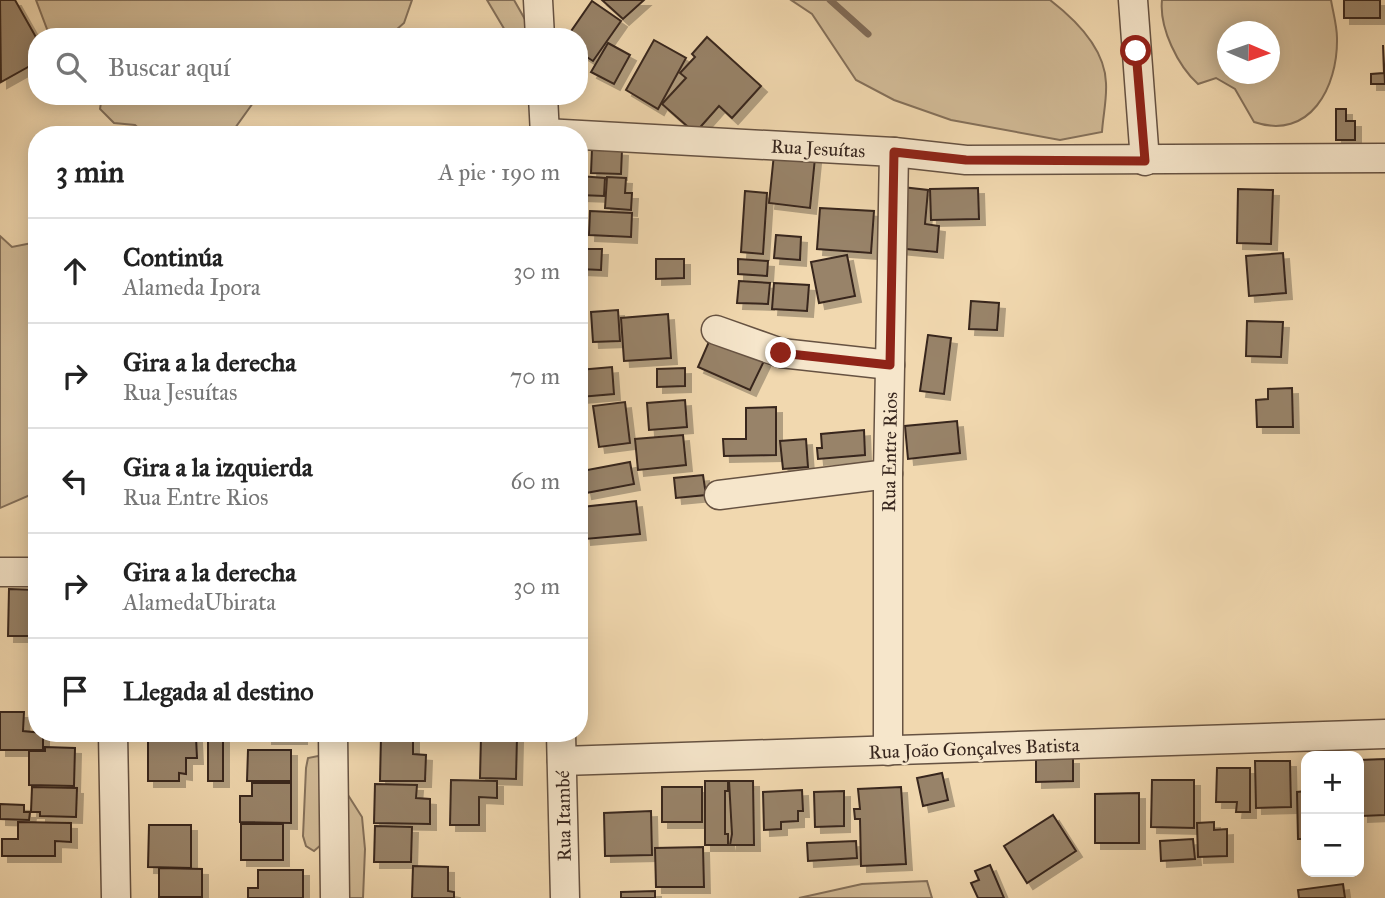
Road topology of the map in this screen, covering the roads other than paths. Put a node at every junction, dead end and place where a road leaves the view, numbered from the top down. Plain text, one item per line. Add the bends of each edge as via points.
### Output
1 (538, 0) edge
2 (1133, 0) edge
3 (540, 28) edge
4 (543, 105) edge
5 (545, 126) edge
6 (588, 136) edge
7 (894, 152) junction
8 (1385, 158) edge
9 (1145, 161) junction
10 (716, 330) dead end
11 (890, 365) junction
12 (888, 474) junction
13 (719, 495) dead end
14 (0, 572) edge
15 (28, 572) edge
16 (1385, 734) edge
17 (113, 742) edge
18 (333, 742) edge
19 (562, 747) edge
20 (888, 751) junction
21 (116, 898) edge
22 (335, 898) edge
23 (565, 898) edge

1 - 3 street
2 - 9 street
4 - 5 street
6 - 7 street, Rua Jesuítas
7 - 9 street, Rua Jesuítas via 966,160
7 - 11 street, Rua Entre Rios
8 - 9 street, Rua Jesuítas
10 - 11 street via 781,353
11 - 12 street, Rua Entre Rios
12 - 13 street
12 - 20 street, Rua Entre Rios
14 - 15 street
16 - 20 street, Rua João Gonçalves Batista
17 - 21 street
18 - 22 street
19 - 20 street, Rua João Gonçalves Batista
19 - 23 street, Rua Itambé

